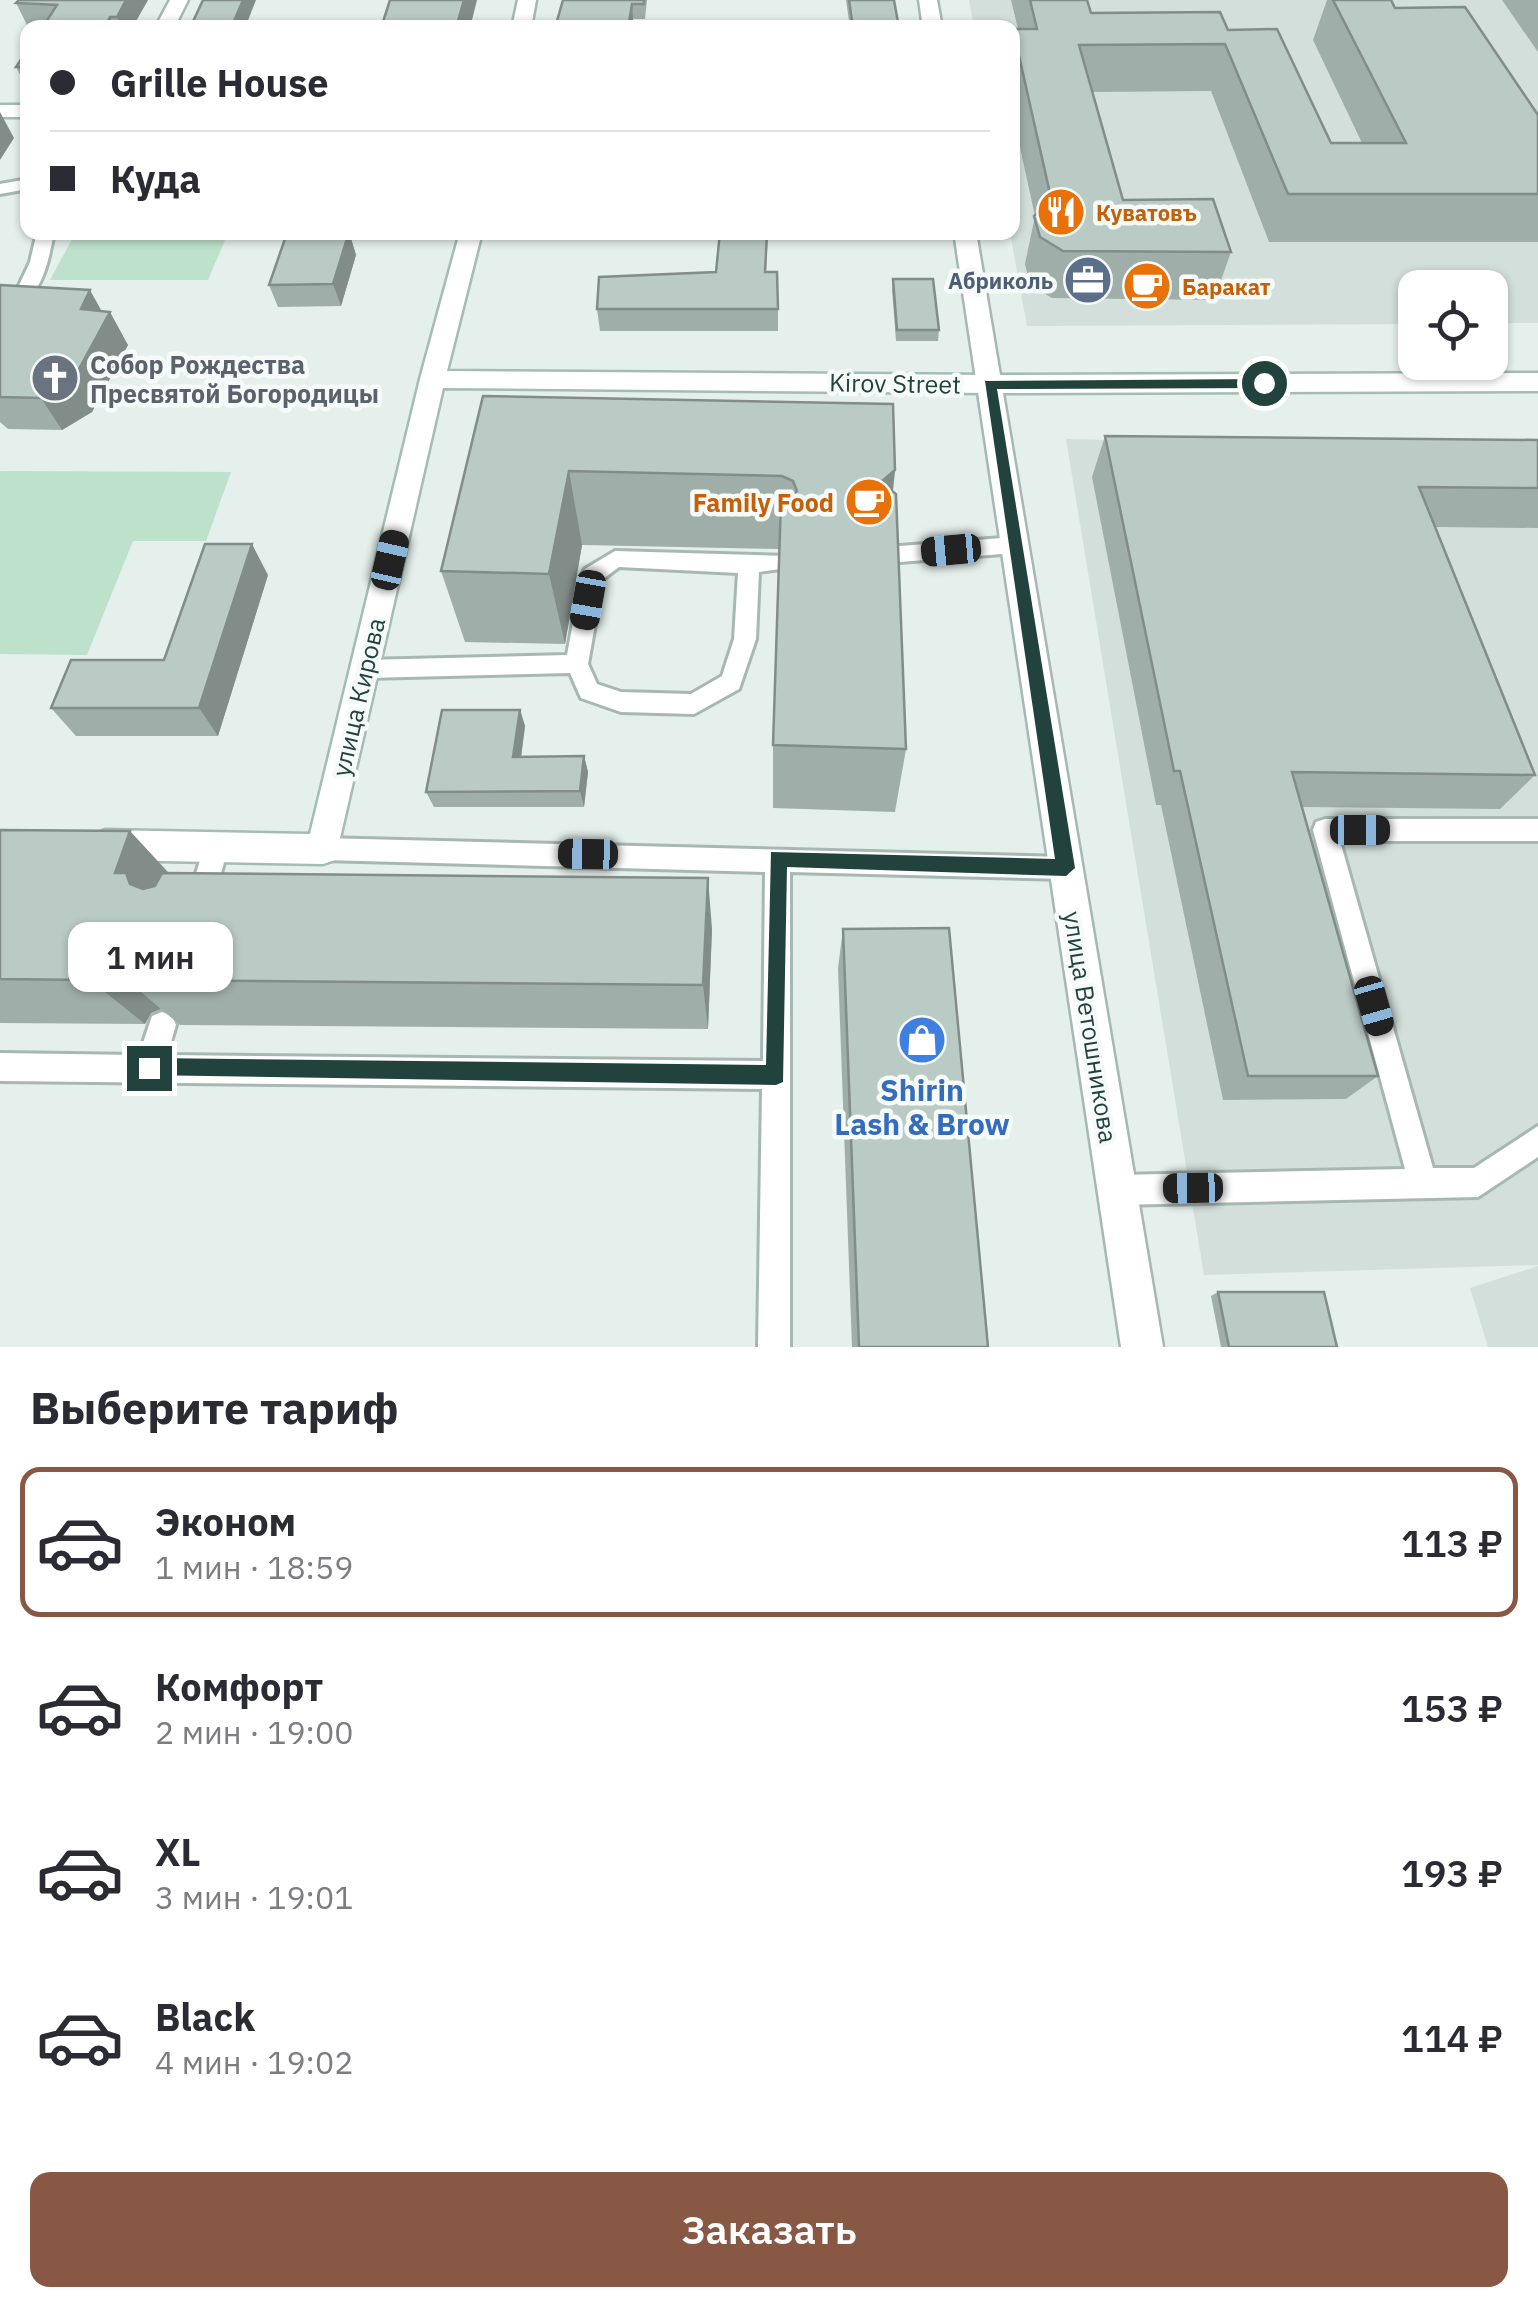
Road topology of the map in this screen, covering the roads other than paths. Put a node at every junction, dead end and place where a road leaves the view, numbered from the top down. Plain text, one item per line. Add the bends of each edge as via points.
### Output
1 (44, 240) edge
2 (469, 240) edge
3 (967, 240) edge
4 (24, 294) edge
5 (432, 379) junction
6 (1538, 382) edge
7 (990, 384) junction
8 (1015, 545) junction
9 (887, 555) edge
10 (781, 562) edge
11 (748, 565) junction
12 (576, 664) junction
13 (365, 668) junction
14 (1538, 830) edge
15 (78, 845) edge
16 (216, 848) junction
17 (323, 849) junction
18 (778, 858) junction
19 (1066, 868) junction
20 (193, 924) edge
21 (162, 1024) edge
22 (0, 1066) edge
23 (149, 1068) junction
24 (776, 1075) junction
25 (1538, 1140) edge
26 (1423, 1183) junction
27 (1117, 1190) junction
28 (774, 1347) edge
29 (1142, 1347) edge

1 - 4 lane
2 - 5 street, улица Кирова
3 - 7 street, улица Ветошникова
5 - 7 street, Kirov Street
5 - 13 street, улица Кирова
6 - 7 street, Kirov Street
7 - 8 street, улица Ветошникова
8 - 9 lane
8 - 19 street, улица Ветошникова
10 - 11 lane
11 - 12 lane via 614,559 593,574
11 - 12 lane via 745,640 731,682 694,704 621,702 589,691
12 - 13 lane
13 - 17 street, улица Кирова
14 - 26 lane via 1324,830
15 - 16 street
16 - 17 street
16 - 20 lane
17 - 18 lane
18 - 19 lane
18 - 24 lane
19 - 27 street, улица Ветошникова
21 - 23 lane
22 - 23 lane
23 - 24 lane
24 - 28 lane
25 - 26 lane via 1478,1182
26 - 27 lane
27 - 29 street, улица Ветошникова

